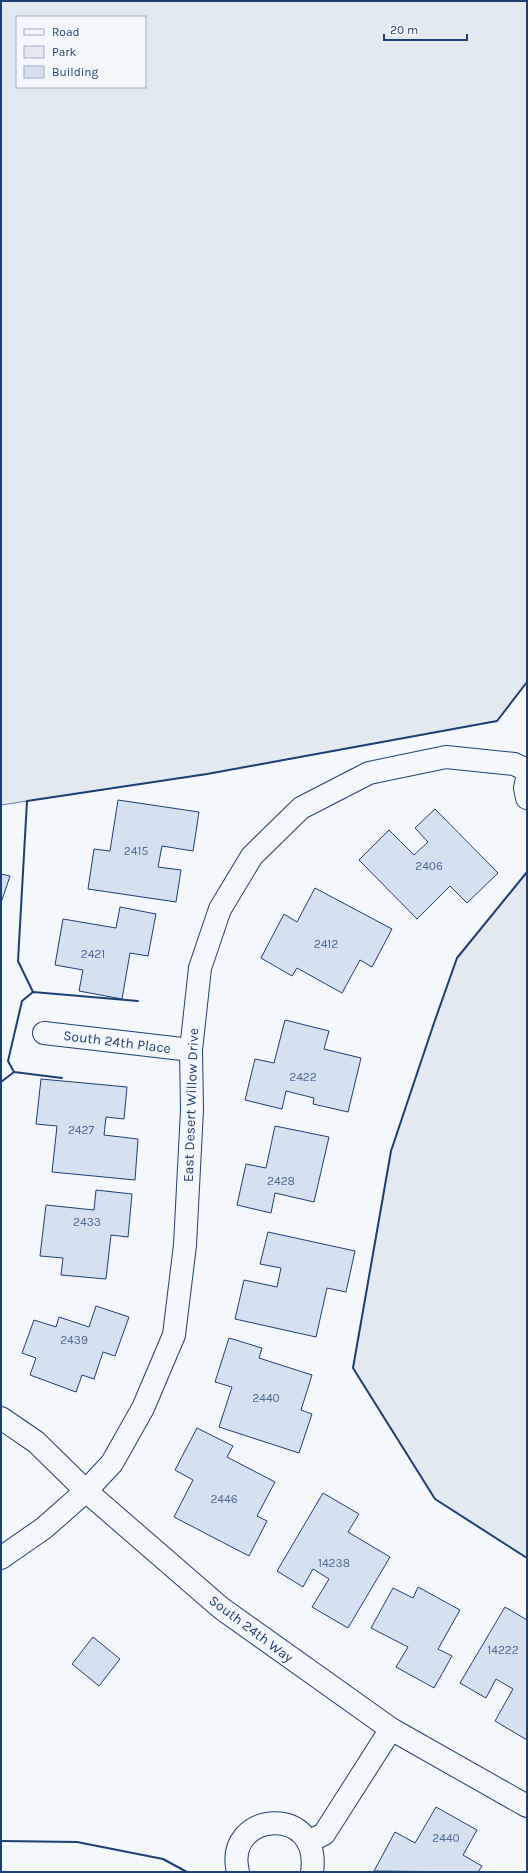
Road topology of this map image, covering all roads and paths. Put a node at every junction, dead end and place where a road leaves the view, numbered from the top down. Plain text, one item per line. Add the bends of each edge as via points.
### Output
1 (527, 770) edge
2 (527, 778) edge
3 (527, 798) edge
4 (44, 1033) dead end
5 (191, 1050) junction
6 (1, 1418) edge
7 (86, 1491) junction
8 (1, 1558) edge
9 (391, 1729) junction
10 (527, 1806) edge
11 (308, 1842) junction
12 (238, 1872) edge
13 (312, 1872) edge

1 - 5 street, East Desert Willow Drive via 514,764 446,757 369,772 301,808 252,856 220,909 200,968
2 - 3 street
4 - 5 street, South 24th Place
5 - 7 street, East Desert Willow Drive via 192,1110 186,1237 174,1335 144,1408 112,1463
6 - 7 street, South 24th Way via 36,1442
7 - 8 street, East Desert Willow Drive via 44,1528
7 - 9 street, South 24th Way via 221,1608
9 - 10 street, South 24th Way
9 - 11 street via 324,1834
11 - 12 street via 305,1836 289,1824 269,1822 253,1828 240,1842 236,1862
11 - 13 street via 314,1857

